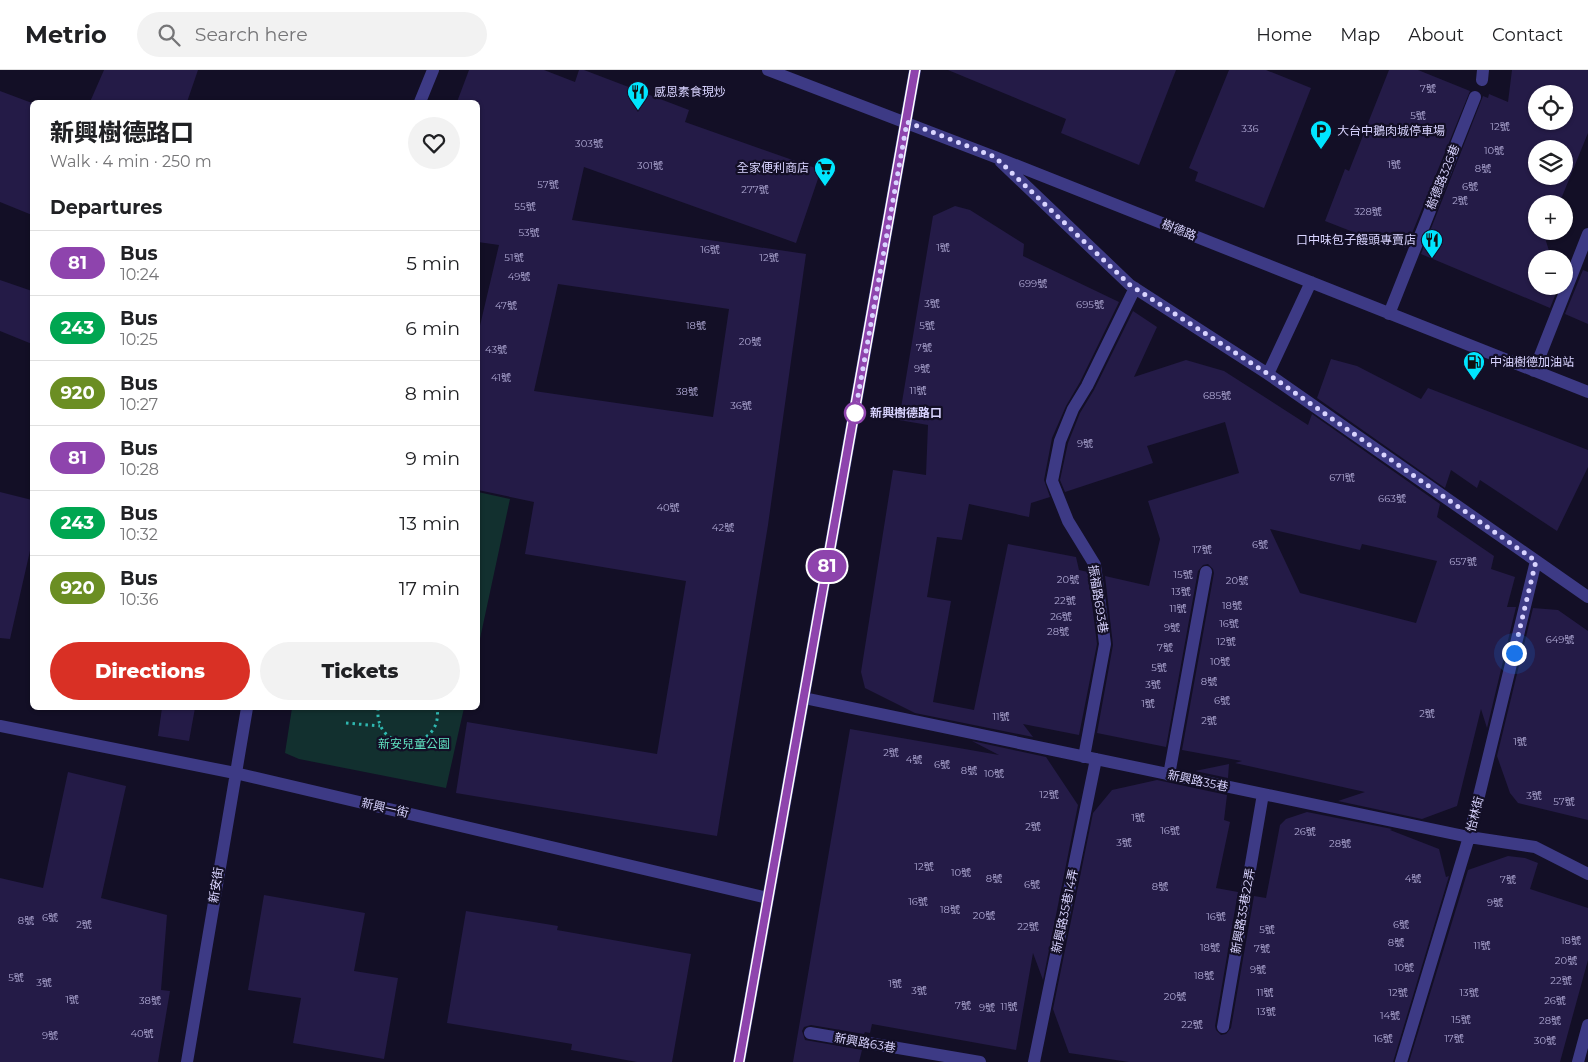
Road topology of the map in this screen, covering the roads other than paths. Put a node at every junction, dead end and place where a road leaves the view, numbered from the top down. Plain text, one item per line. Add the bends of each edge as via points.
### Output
1 (433, 70) edge
2 (768, 70) edge
3 (915, 70) edge
4 (1475, 97) dead end
5 (421, 100) edge
6 (907, 122) junction
7 (995, 157) junction
8 (1588, 234) edge
9 (1312, 282) junction
10 (1135, 288) junction
11 (1389, 314) junction
12 (1534, 371) junction
13 (1268, 374) junction
14 (1588, 392) edge
15 (1536, 561) junction
16 (1206, 572) dead end
17 (1588, 597) edge
18 (804, 698) junction
19 (247, 710) edge
20 (0, 726) edge
21 (1090, 758) junction
22 (235, 772) junction
23 (1169, 775) junction
24 (1263, 794) junction
25 (1470, 838) junction
26 (1588, 874) edge
27 (768, 898) junction
28 (1588, 1025) edge
29 (1223, 1027) dead end
30 (810, 1033) dead end
31 (187, 1062) edge
32 (739, 1062) edge
33 (980, 1062) edge
34 (1034, 1062) edge
35 (1401, 1062) edge
36 (1578, 1062) edge

1 - 5 street
2 - 6 street, 樹德路
3 - 6 street
4 - 11 street, 樹德路326巷
6 - 7 street, 樹德路
6 - 18 street
7 - 9 street, 樹德路
7 - 10 street
8 - 12 street
9 - 11 street, 樹德路
9 - 13 street
10 - 13 street
10 - 21 street, 振福路693巷 via 1073,409 1060,441 1052,481 1068,521 1095,565 1106,644
11 - 12 street, 樹德路
12 - 14 street, 樹德路
13 - 15 street
15 - 17 street
15 - 25 street, 怡林街
16 - 23 street
18 - 21 street, 新興路35巷
18 - 27 street
19 - 22 street, 新安街
20 - 22 street, 新興一街
21 - 23 street, 新興路35巷
21 - 34 street, 新興路35巷14弄
22 - 27 street, 新興一街
22 - 31 street, 新安街
23 - 24 street, 新興路35巷
24 - 25 street, 新興路35巷
24 - 29 street, 新興路35巷22弄
25 - 26 street, 新興路35巷 via 1536,848
25 - 35 street, 怡林街
27 - 32 street
28 - 36 street
30 - 33 street, 新興路63巷

